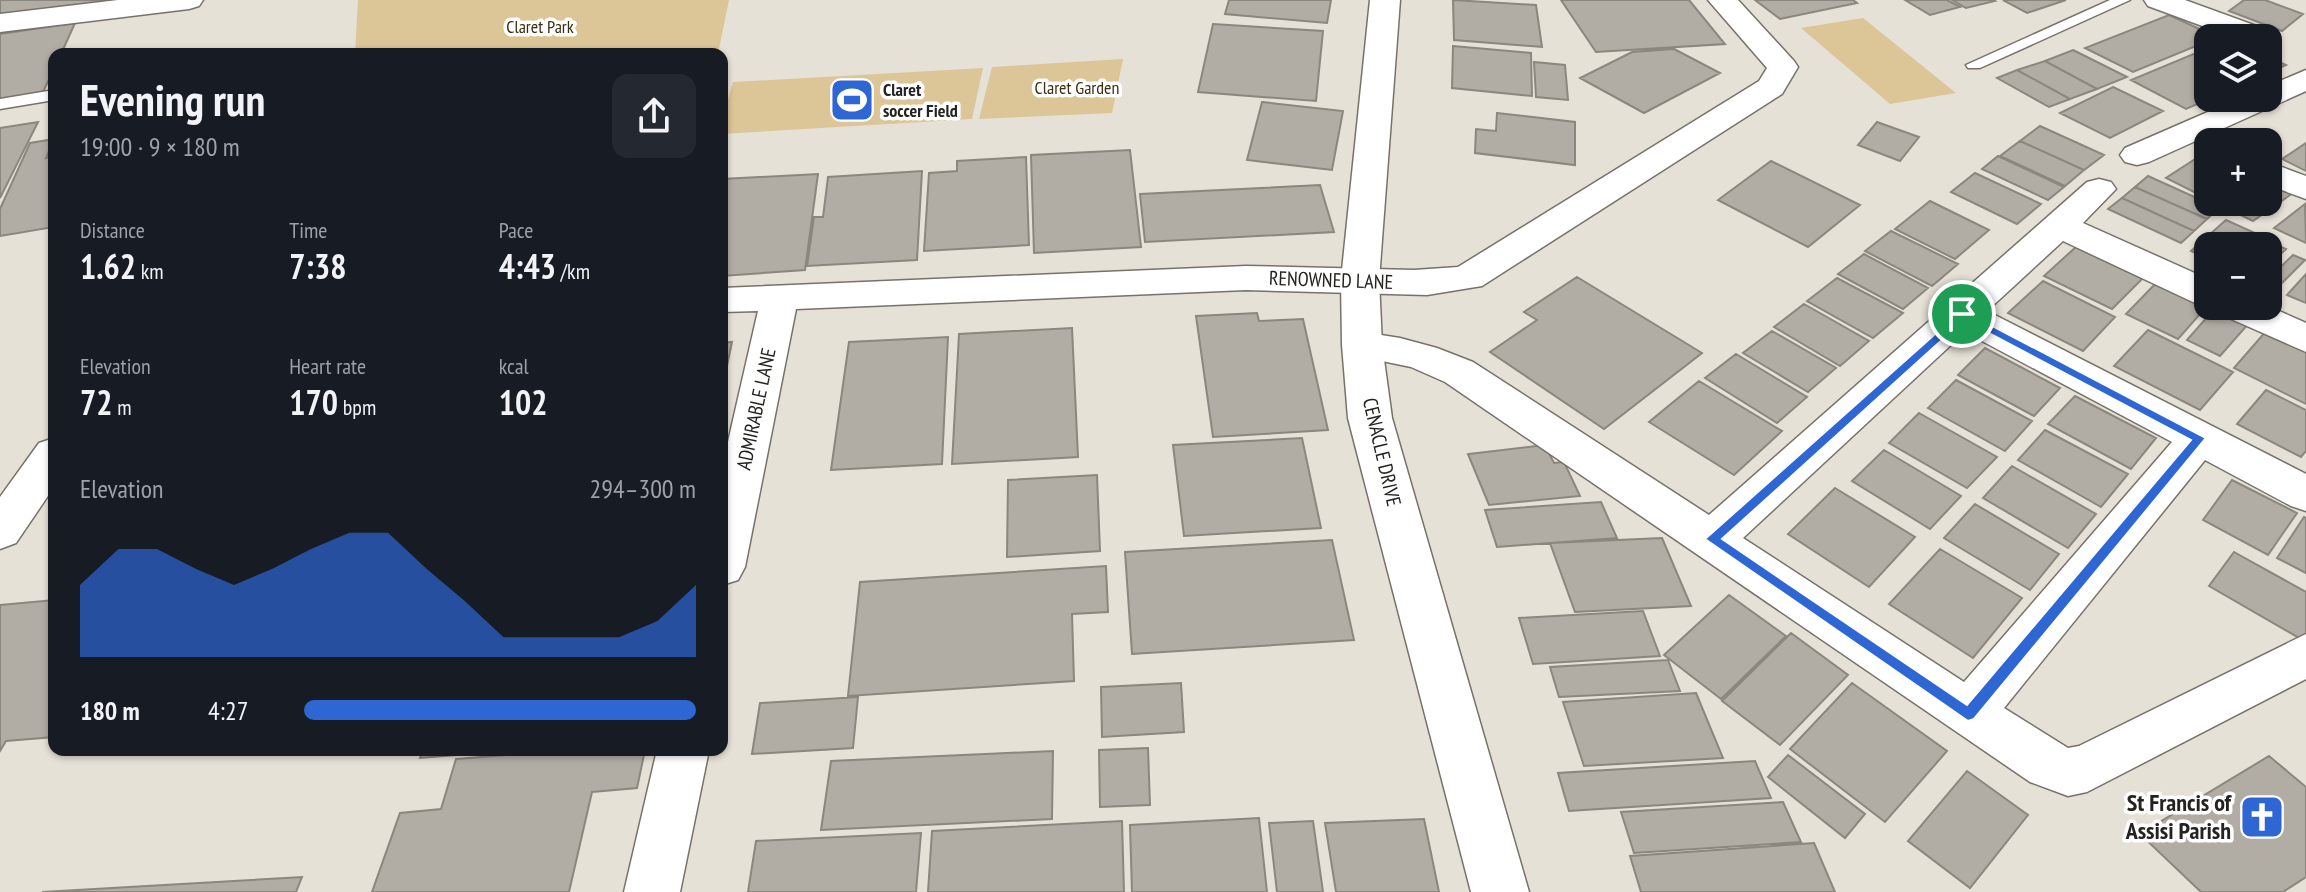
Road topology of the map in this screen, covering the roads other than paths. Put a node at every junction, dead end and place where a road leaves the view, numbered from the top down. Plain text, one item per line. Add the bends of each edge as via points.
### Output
1 (189, 0) edge
2 (1385, 0) edge
3 (1722, 0) edge
4 (2123, 0) edge
5 (2158, 0) edge
6 (0, 23) edge
7 (2225, 24) edge
8 (1974, 65) dead end
9 (2287, 92) edge
10 (48, 96) edge
11 (0, 104) edge
12 (2216, 128) edge
13 (2194, 139) edge
14 (2137, 155) dead end
15 (2282, 178) edge
16 (2099, 189) dead end
17 (2306, 189) edge
18 (2060, 226) junction
19 (1360, 280) junction
20 (2194, 288) edge
21 (780, 298) junction
22 (728, 300) edge
23 (1962, 314) junction
24 (2265, 320) edge
25 (2306, 339) edge
26 (1362, 345) junction
27 (2200, 438) junction
28 (48, 463) edge
29 (2306, 494) edge
30 (0, 531) edge
31 (728, 539) edge
32 (1712, 539) junction
33 (2306, 655) edge
34 (1968, 714) junction
35 (682, 756) edge
36 (652, 892) edge
37 (1500, 892) edge

1 - 6 street
2 - 19 street, CENACLE DRIVE
3 - 19 street, RENOWNED LANE via 1783,67 1771,87 1469,277 1439,284
4 - 8 lane
5 - 7 street
9 - 12 street
10 - 11 lane
13 - 14 street
15 - 17 street
16 - 18 street
18 - 20 street
18 - 23 street
19 - 21 street, RENOWNED LANE via 1246,278
19 - 26 street, CENACLE DRIVE
21 - 22 street, RENOWNED LANE
21 - 31 street, ADMIRABLE LANE
23 - 27 street
23 - 32 street
24 - 25 street
26 - 32 street via 1421,355 1459,372
26 - 37 street, CENACLE DRIVE via 1370,418
27 - 29 street
27 - 34 street
28 - 30 street
32 - 34 street
33 - 34 street via 2087,768 2068,772
35 - 36 street

